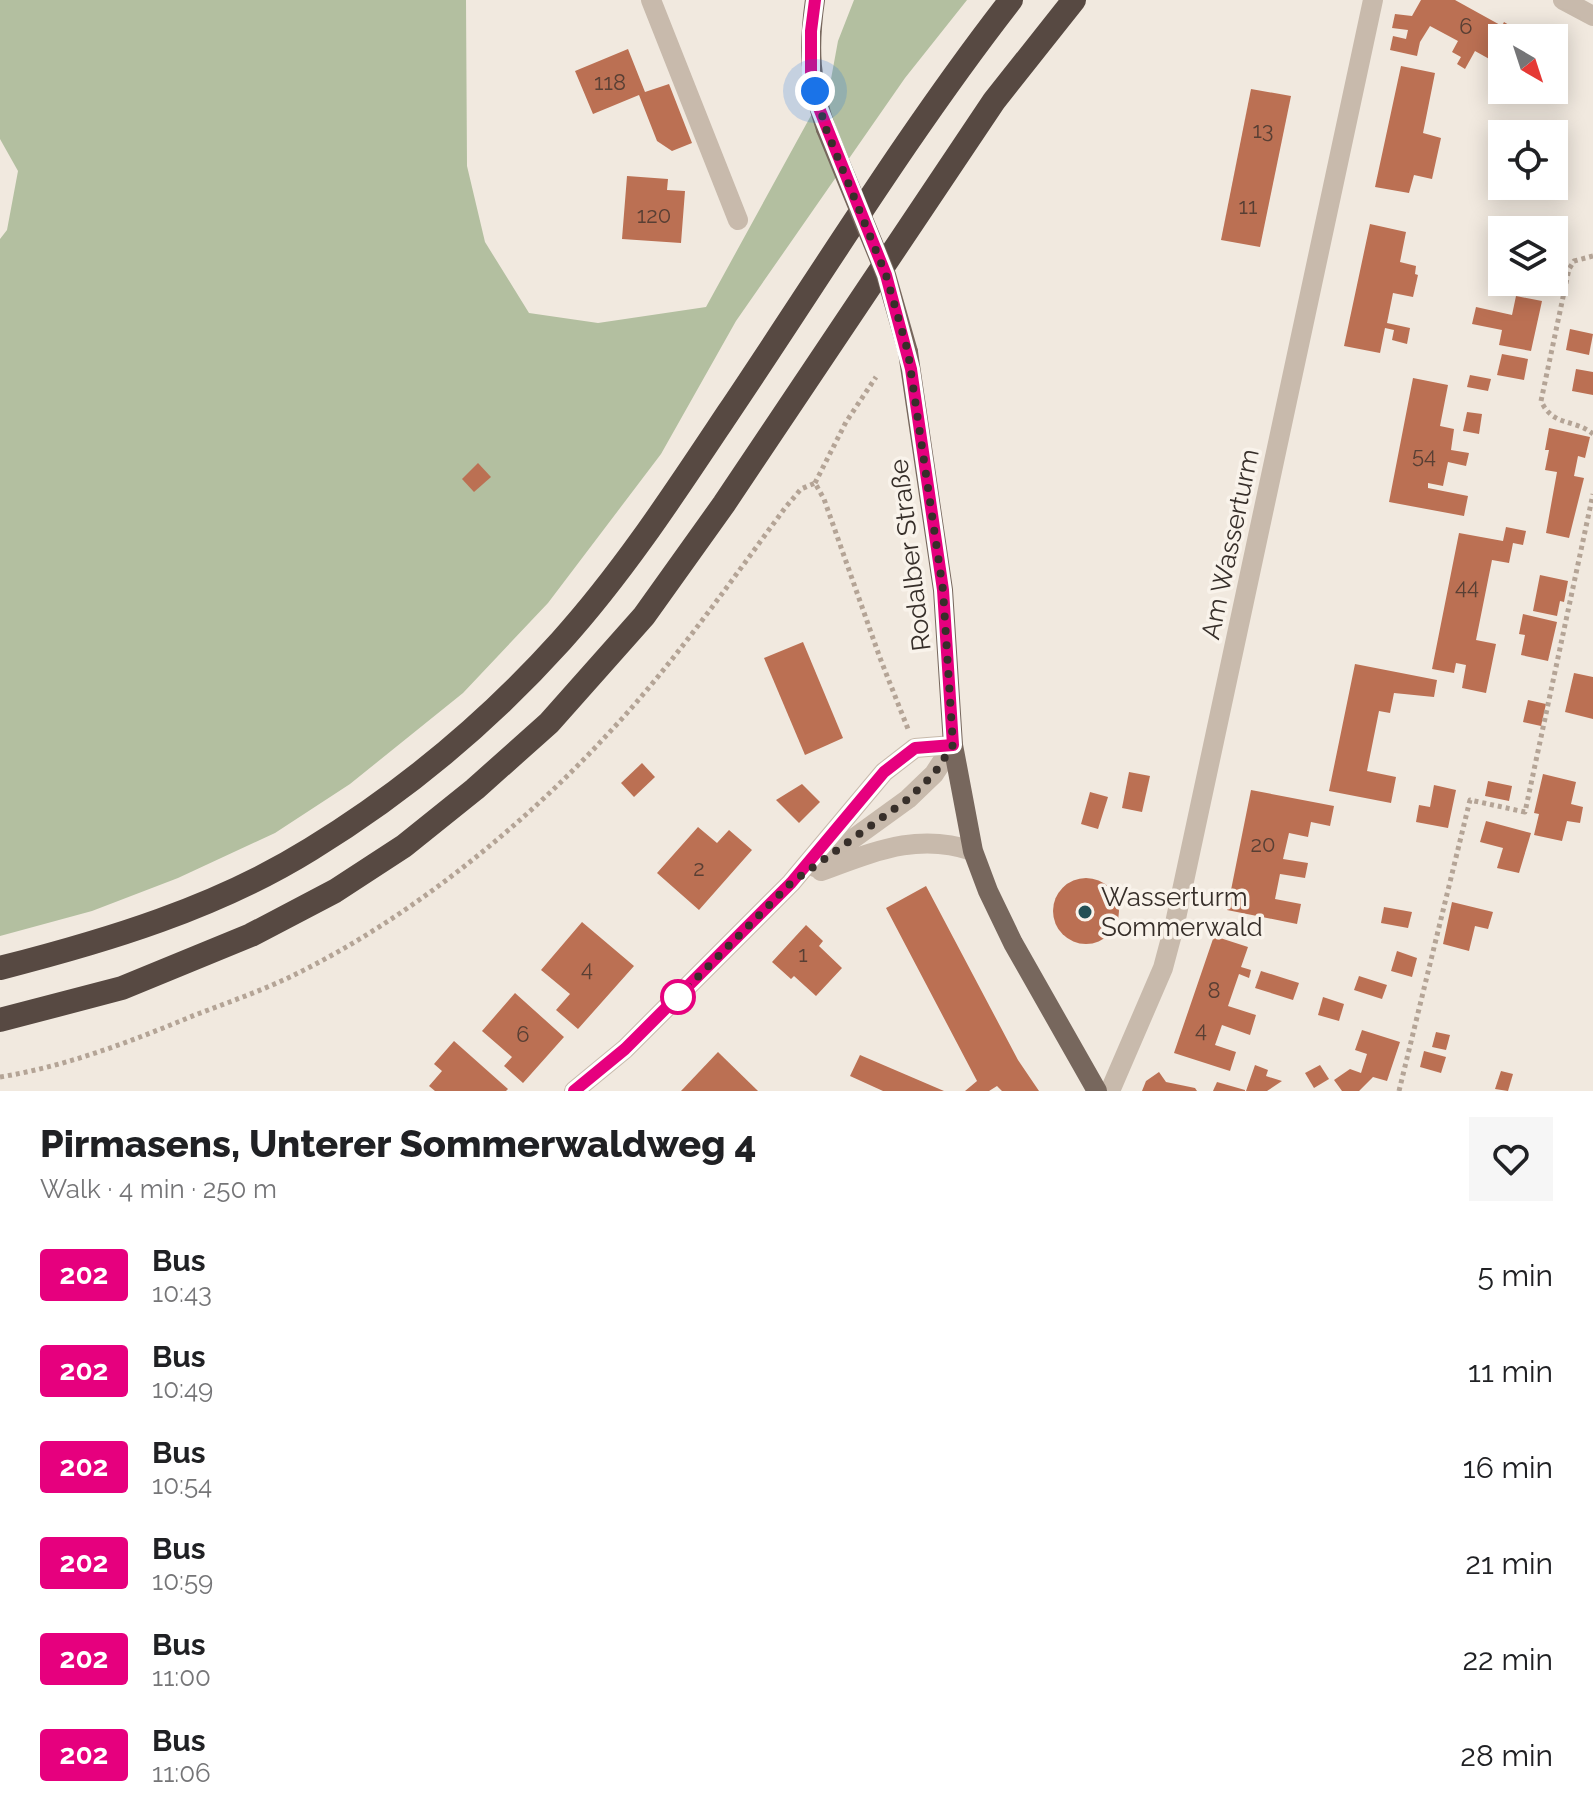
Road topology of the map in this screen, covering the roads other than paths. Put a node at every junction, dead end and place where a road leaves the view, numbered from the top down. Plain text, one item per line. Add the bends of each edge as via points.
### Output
1 (651, 0) edge
2 (815, 0) edge
3 (1011, 0) edge
4 (1074, 0) edge
5 (1373, 0) edge
6 (1563, 0) edge
7 (1593, 16) edge
8 (738, 220) dead end
9 (953, 745) junction
10 (973, 851) junction
11 (791, 883) junction
12 (0, 968) edge
13 (0, 1020) edge
14 (574, 1091) edge
15 (1097, 1091) edge
16 (1110, 1091) edge

1 - 8 street
2 - 9 main road, Rodalber Straße, bridge via 811,73 826,129 886,275 908,352 943,590
3 - 12 highway via 936,102 662,510 601,593 514,691 446,753 308,851 225,894 101,942
4 - 13 highway via 994,101 644,616 549,723 404,846 335,891 251,935 122,988
5 - 16 street, Am Wasserturm via 1175,923 1163,968
6 - 7 street
9 - 10 main road, Rodalber Straße
9 - 11 street via 908,799
9 - 11 street via 915,748 884,772
10 - 11 street via 916,842
10 - 15 main road, Rodalber Straße via 1013,943
11 - 14 street via 625,1049

